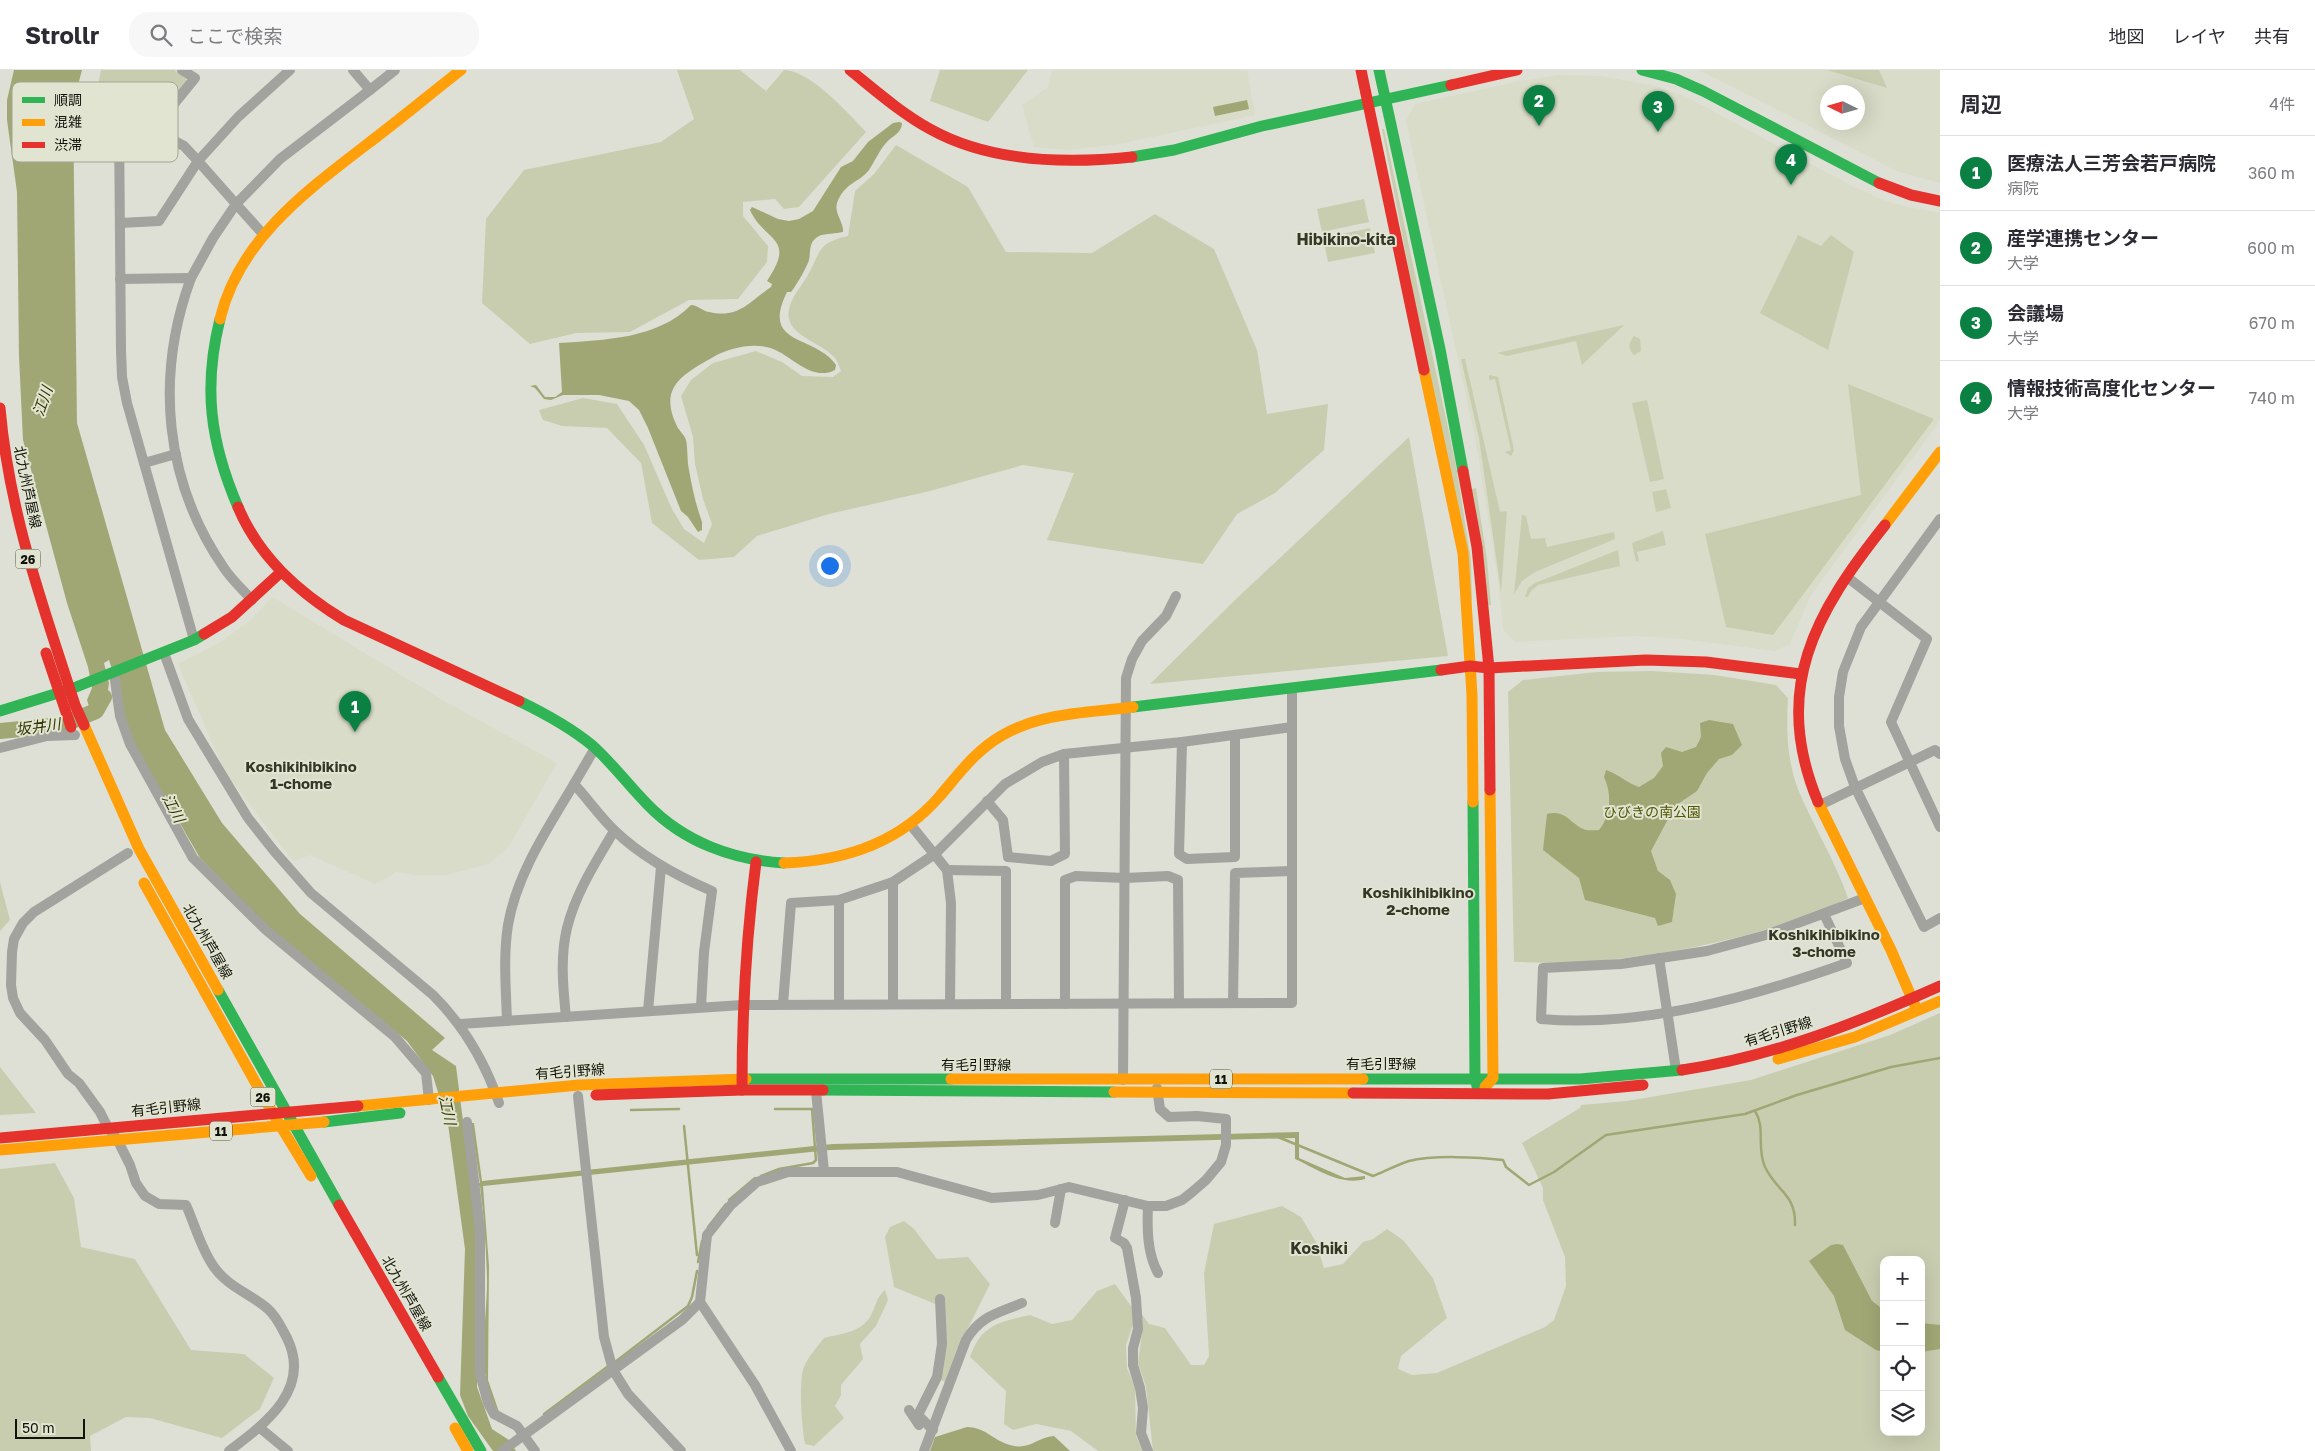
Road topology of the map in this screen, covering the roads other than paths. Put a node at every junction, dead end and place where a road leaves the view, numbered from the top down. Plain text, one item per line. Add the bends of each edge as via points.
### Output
1 (182, 70) edge
2 (290, 70) edge
3 (353, 70) edge
4 (395, 70) edge
5 (461, 70) edge
6 (850, 70) edge
7 (1361, 70) edge
8 (1379, 70) edge
9 (1517, 70) edge
10 (1642, 70) edge
11 (199, 74) edge
12 (370, 90) junction
13 (178, 99) edge
14 (1386, 100) junction
15 (1368, 104) junction
16 (178, 143) edge
17 (198, 161) junction
18 (119, 162) edge
19 (1940, 200) edge
20 (236, 204) junction
21 (120, 223) junction
22 (263, 234) junction
23 (191, 278) junction
24 (120, 279) junction
25 (0, 408) edge
26 (1940, 452) edge
27 (176, 454) junction
28 (144, 463) junction
29 (5, 514) dead end
30 (1940, 520) edge
31 (280, 573) junction
32 (1846, 577) junction
33 (1176, 596) dead end
34 (252, 600) junction
35 (1878, 601) junction
36 (194, 640) junction
37 (161, 654) junction
38 (1470, 666) junction
39 (1489, 668) junction
40 (113, 673) junction
41 (1802, 674) junction
42 (1292, 688) junction
43 (70, 689) junction
44 (59, 693) junction
45 (70, 707) junction
46 (1126, 708) junction
47 (0, 711) edge
48 (1292, 727) junction
49 (1236, 736) junction
50 (80, 738) junction
51 (1182, 742) junction
52 (0, 748) edge
53 (595, 748) junction
54 (1126, 748) junction
55 (1064, 754) junction
56 (1940, 754) edge
57 (1909, 762) junction
58 (574, 784) junction
59 (1855, 787) junction
60 (987, 801) junction
61 (105, 802) dead end
62 (1820, 805) junction
63 (910, 824) junction
64 (1940, 827) edge
65 (614, 831) junction
66 (128, 853) junction
67 (935, 854) junction
68 (756, 862) junction
69 (661, 867) junction
70 (946, 870) junction
71 (1292, 871) junction
72 (1125, 878) junction
73 (894, 882) junction
74 (1864, 898) junction
75 (839, 900) junction
76 (1824, 914) junction
77 (1940, 918) edge
78 (1659, 958) junction
79 (1940, 986) edge
80 (1913, 999) junction
81 (1940, 1001) edge
82 (1179, 1003) junction
83 (1233, 1003) junction
84 (742, 1004) junction
85 (783, 1004) junction
86 (839, 1004) junction
87 (893, 1004) junction
88 (950, 1004) junction
89 (1006, 1004) junction
90 (1065, 1004) junction
91 (1124, 1004) junction
92 (701, 1007) junction
93 (648, 1011) junction
94 (1667, 1012) junction
95 (1918, 1012) junction
96 (566, 1017) junction
97 (507, 1021) junction
98 (460, 1024) junction
99 (1676, 1070) junction
100 (1475, 1078) junction
101 (1493, 1078) junction
102 (1123, 1080) junction
103 (742, 1084) junction
104 (1157, 1086) junction
105 (816, 1091) junction
106 (1479, 1094) junction
107 (578, 1096) junction
108 (494, 1098) junction
109 (436, 1102) junction
110 (272, 1112) junction
111 (288, 1112) junction
112 (467, 1122) dead end
113 (295, 1125) junction
114 (282, 1127) junction
115 (108, 1128) junction
116 (0, 1138) edge
117 (117, 1139) junction
118 (0, 1150) edge
119 (824, 1172) junction
120 (1061, 1189) junction
121 (1125, 1200) junction
122 (1148, 1206) junction
123 (1055, 1223) dead end
124 (1158, 1273) dead end
125 (940, 1299) dead end
126 (700, 1302) junction
127 (1022, 1303) dead end
128 (613, 1370) junction
129 (909, 1410) dead end
130 (260, 1428) junction
131 (933, 1432) junction
132 (523, 1437) junction
133 (229, 1451) edge
134 (288, 1451) edge
135 (468, 1451) edge
136 (481, 1451) edge
137 (502, 1451) edge
138 (535, 1451) edge
139 (681, 1451) edge
140 (791, 1451) edge
141 (924, 1451) edge
142 (1148, 1451) edge

1 - 11 street
2 - 17 street via 238,117
3 - 12 street
4 - 12 street
5 - 22 street via 314,185
6 - 15 street via 934,131 994,152 1027,157 1079,159 1160,153 1274,123
7 - 15 street
8 - 14 street
9 - 14 street
10 - 19 street via 1676,79 1703,91 1883,185
11 - 13 street
12 - 20 street via 280,159
14 - 15 street
14 - 39 street via 1467,487 1477,547
15 - 38 street via 1462,553
16 - 17 street
17 - 20 street
17 - 21 street via 159,221
18 - 21 street
20 - 22 street
20 - 23 street
21 - 24 street
22 - 31 street via 230,288 218,325 208,383 209,410 212,438 226,483 253,536
23 - 24 street
23 - 27 street via 175,329 170,362 171,422
24 - 28 street via 122,377
25 - 43 street, 北九州芦屋線 / 26 via 11,494
26 - 32 street
27 - 28 street
27 - 34 street via 181,476 205,537 225,570
28 - 36 street
29 - 44 street, 北九州芦屋線 / 26
30 - 35 street
31 - 34 street
31 - 53 street via 322,607 344,620 557,719
32 - 35 street
32 - 41 street via 1822,615
33 - 46 street via 1166,616 1142,641 1132,658 1126,678
34 - 36 street via 232,617
35 - 57 street via 1927,640 1891,722
35 - 59 street via 1851,648 1839,697 1839,726 1845,759
36 - 37 street
37 - 40 street
37 - 98 street via 188,719 248,818 274,851 311,893 433,995
38 - 39 street
38 - 42 street
38 - 100 street
39 - 41 street via 1646,660 1706,662
39 - 101 street
40 - 43 street
40 - 109 street via 120,716 130,744 193,858 266,930 395,1037 426,1072
41 - 62 street via 1799,722 1802,751
42 - 46 street
42 - 48 street
43 - 44 street
43 - 45 street, 北九州芦屋線 / 26
44 - 45 street, 北九州芦屋線 / 26
44 - 47 street
45 - 50 street, 北九州芦屋線 / 26
46 - 54 street
46 - 63 street via 1041,717 1019,726 975,755 930,807
48 - 49 street
48 - 71 street
49 - 51 street
49 - 51 street via 1235,858 1188,859 1179,854
50 - 52 street via 48,736
50 - 111 street, 北九州芦屋線 / 26 via 138,850
51 - 54 street
53 - 58 street
53 - 68 street via 659,816 688,836 723,853
54 - 55 street
54 - 72 street
55 - 60 street via 1022,772
55 - 60 street via 1065,854 1051,861 1008,857 1003,820
56 - 57 street via 1935,750
57 - 59 street
57 - 64 street
58 - 65 street
58 - 97 street via 531,859 513,905 506,951
59 - 62 street
59 - 77 street via 1924,927
60 - 67 street
61 - 66 street, 北九州芦屋線 / 26
62 - 74 street
63 - 67 street
63 - 68 street via 881,843 853,855 818,862
65 - 69 street
65 - 96 street via 588,875 573,907 567,930 563,983
66 - 110 street, 北九州芦屋線 / 26
66 - 115 street via 34,912 14,939 12,952 11,985 20,1013 45,1040 68,1074 79,1083
67 - 70 street
67 - 73 street
68 - 84 street
69 - 92 street via 712,891
69 - 93 street
70 - 88 street via 951,903
70 - 89 street via 1006,871
71 - 83 street via 1235,873
71 - 83 street via 1292,1003
72 - 82 street via 1168,876 1178,880
72 - 90 street via 1076,876 1065,880
72 - 91 street
73 - 75 street
73 - 87 street
74 - 76 street
74 - 80 street
75 - 85 street via 790,903
75 - 86 street
76 - 78 street via 1766,935 1707,951
76 - 94 street via 1847,963 1760,992
78 - 94 street
78 - 94 street via 1620,964 1543,968 1541,1019 1564,1021
79 - 80 street, 有毛引野線 / 11
80 - 95 street
80 - 99 street, 有毛引野線 / 11 via 1769,1052
81 - 95 street, 有毛引野線 / 11
82 - 83 street
82 - 91 street
84 - 85 street
84 - 92 street
84 - 103 street
85 - 86 street
86 - 87 street
87 - 88 street
88 - 89 street
89 - 90 street
90 - 91 street
91 - 102 street
92 - 93 street
93 - 96 street
94 - 99 street
95 - 106 street, 有毛引野線 / 11 via 1855,1037 1738,1070 1615,1089 1548,1094
96 - 97 street
97 - 98 street
98 - 108 street via 468,1035
99 - 101 street, 有毛引野線 / 11 via 1632,1076
100 - 101 street, 有毛引野線 / 11
100 - 104 street, 有毛引野線 / 11
100 - 106 street
101 - 106 street
102 - 103 street, 有毛引野線 / 11
102 - 104 street, 有毛引野線 / 11
103 - 105 street, 有毛引野線 / 11
103 - 107 street, 有毛引野線 / 11
103 - 108 street, 有毛引野線 / 11 via 667,1080
104 - 105 street, 有毛引野線 / 11
104 - 106 street, 有毛引野線 / 11
104 - 122 street via 1160,1109 1169,1117 1226,1119 1226,1145 1220,1162 1206,1180 1186,1196 1166,1206
105 - 119 street
107 - 108 street, 有毛引野線 / 11
107 - 128 street via 604,1337
108 - 109 street, 有毛引野線 / 11
109 - 111 street, 有毛引野線 / 11
109 - 113 street, 有毛引野線 / 11
110 - 111 street, 有毛引野線 / 11
110 - 114 street, 北九州芦屋線 / 26
110 - 115 street, 有毛引野線 / 11
111 - 113 street, 北九州芦屋線 / 26
112 - 132 street via 480,1230 480,1374 494,1414 517,1426
113 - 114 street, 有毛引野線 / 11
113 - 136 street, 北九州芦屋線 / 26
114 - 117 street, 有毛引野線 / 11
114 - 135 street, 北九州芦屋線 / 26
115 - 116 street, 有毛引野線 / 11
115 - 117 street
117 - 118 street, 有毛引野線 / 11
117 - 130 street via 145,1196 159,1204 186,1205 214,1268 276,1317 294,1353 295,1371 291,1386 281,1404
119 - 120 street via 897,1172 992,1198 1038,1195
119 - 126 street via 780,1173 757,1182 731,1205 707,1235
120 - 121 street via 1069,1187
120 - 123 street
121 - 122 street
121 - 142 street via 1115,1238 1124,1242 1127,1248 1136,1298 1138,1329 1133,1365 1143,1408 1141,1433
122 - 124 street via 1147,1232
125 - 131 street via 942,1344 936,1377 918,1415
126 - 128 street via 682,1320
126 - 140 street via 755,1384
127 - 131 street via 974,1326
128 - 132 street
128 - 139 street via 628,1394
129 - 131 street via 914,1420
130 - 133 street
130 - 134 street
131 - 141 street
132 - 137 street
132 - 138 street

